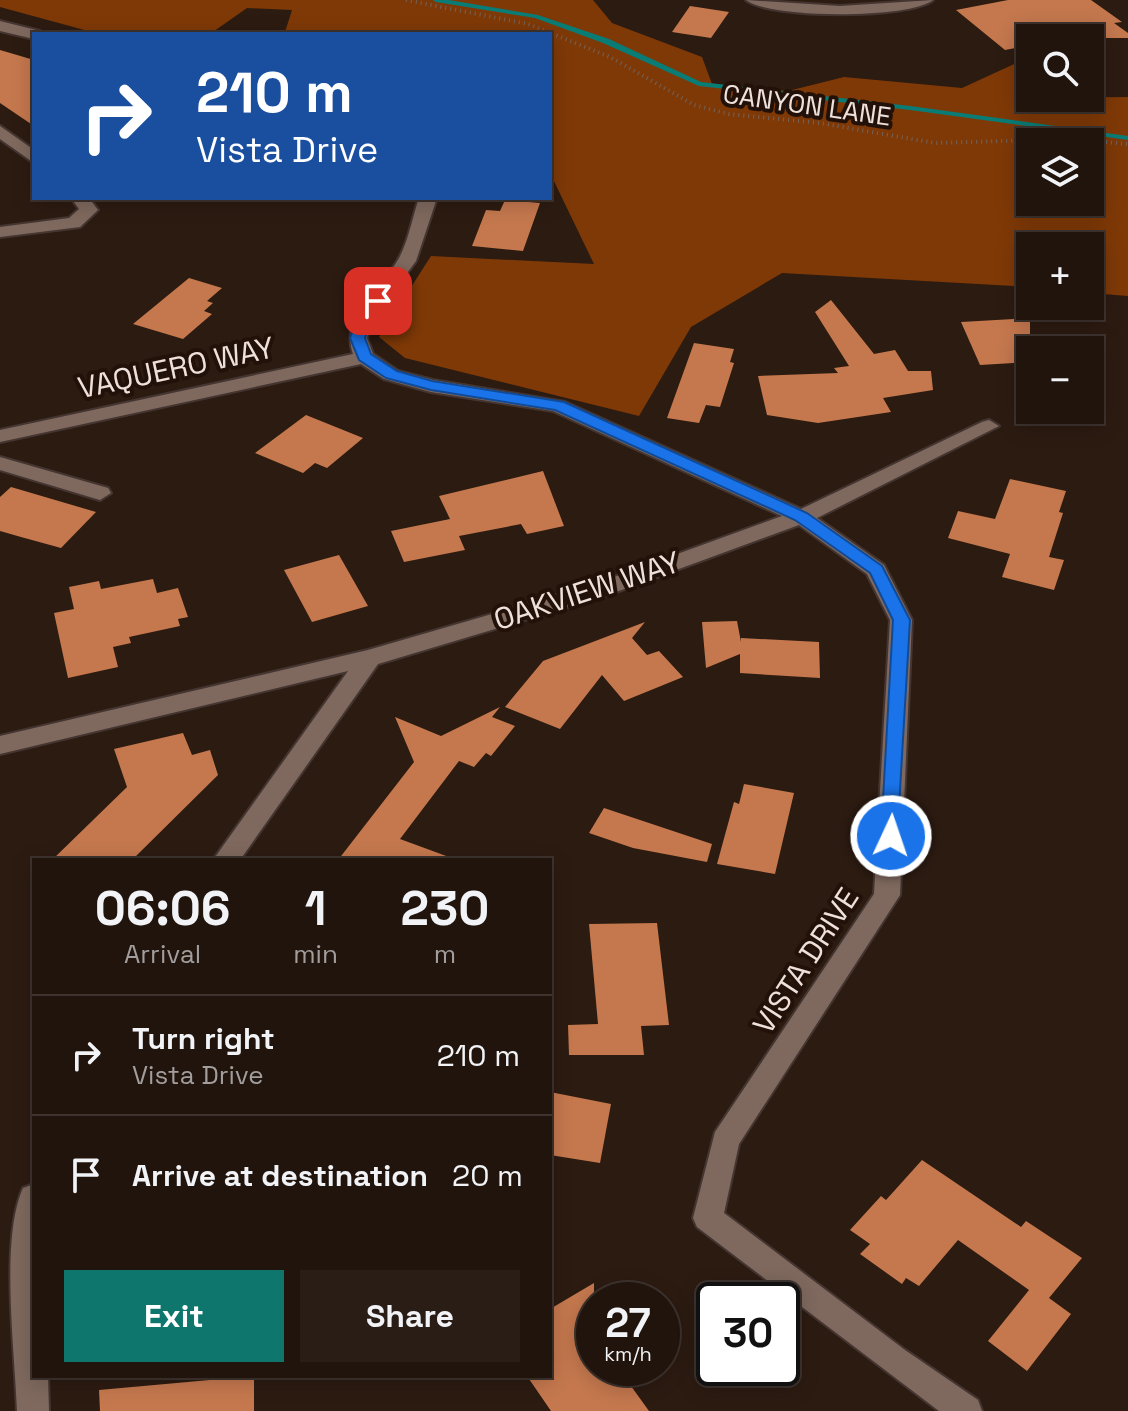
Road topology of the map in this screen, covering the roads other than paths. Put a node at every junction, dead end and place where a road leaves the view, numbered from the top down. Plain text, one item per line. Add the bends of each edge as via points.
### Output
1 (754, 0) edge
2 (925, 0) edge
3 (0, 26) edge
4 (32, 34) edge
5 (0, 131) edge
6 (32, 156) edge
7 (82, 200) edge
8 (427, 200) edge
9 (0, 232) edge
10 (364, 357) junction
11 (989, 426) dead end
12 (0, 436) edge
13 (0, 463) edge
14 (100, 493) dead end
15 (801, 517) junction
16 (370, 658) junction
17 (0, 745) edge
18 (227, 858) edge
19 (32, 1207) edge
20 (33, 1411) edge
21 (966, 1411) edge

1 - 2 street via 836,11
3 - 4 street
5 - 6 street
7 - 9 street via 89,210 74,223
8 - 10 street via 407,261 363,321 357,338
10 - 12 street, VAQUERO WAY
10 - 15 street, VISTA DRIVE via 391,375 431,386 558,406
11 - 15 street, OAKVIEW WAY
13 - 14 street
15 - 16 street, OAKVIEW WAY via 600,590
15 - 21 street, VISTA DRIVE via 876,570 901,620 887,895 725,1141 708,1218
16 - 17 street, OAKVIEW WAY via 102,726
16 - 18 street
19 - 20 street via 26,1238

